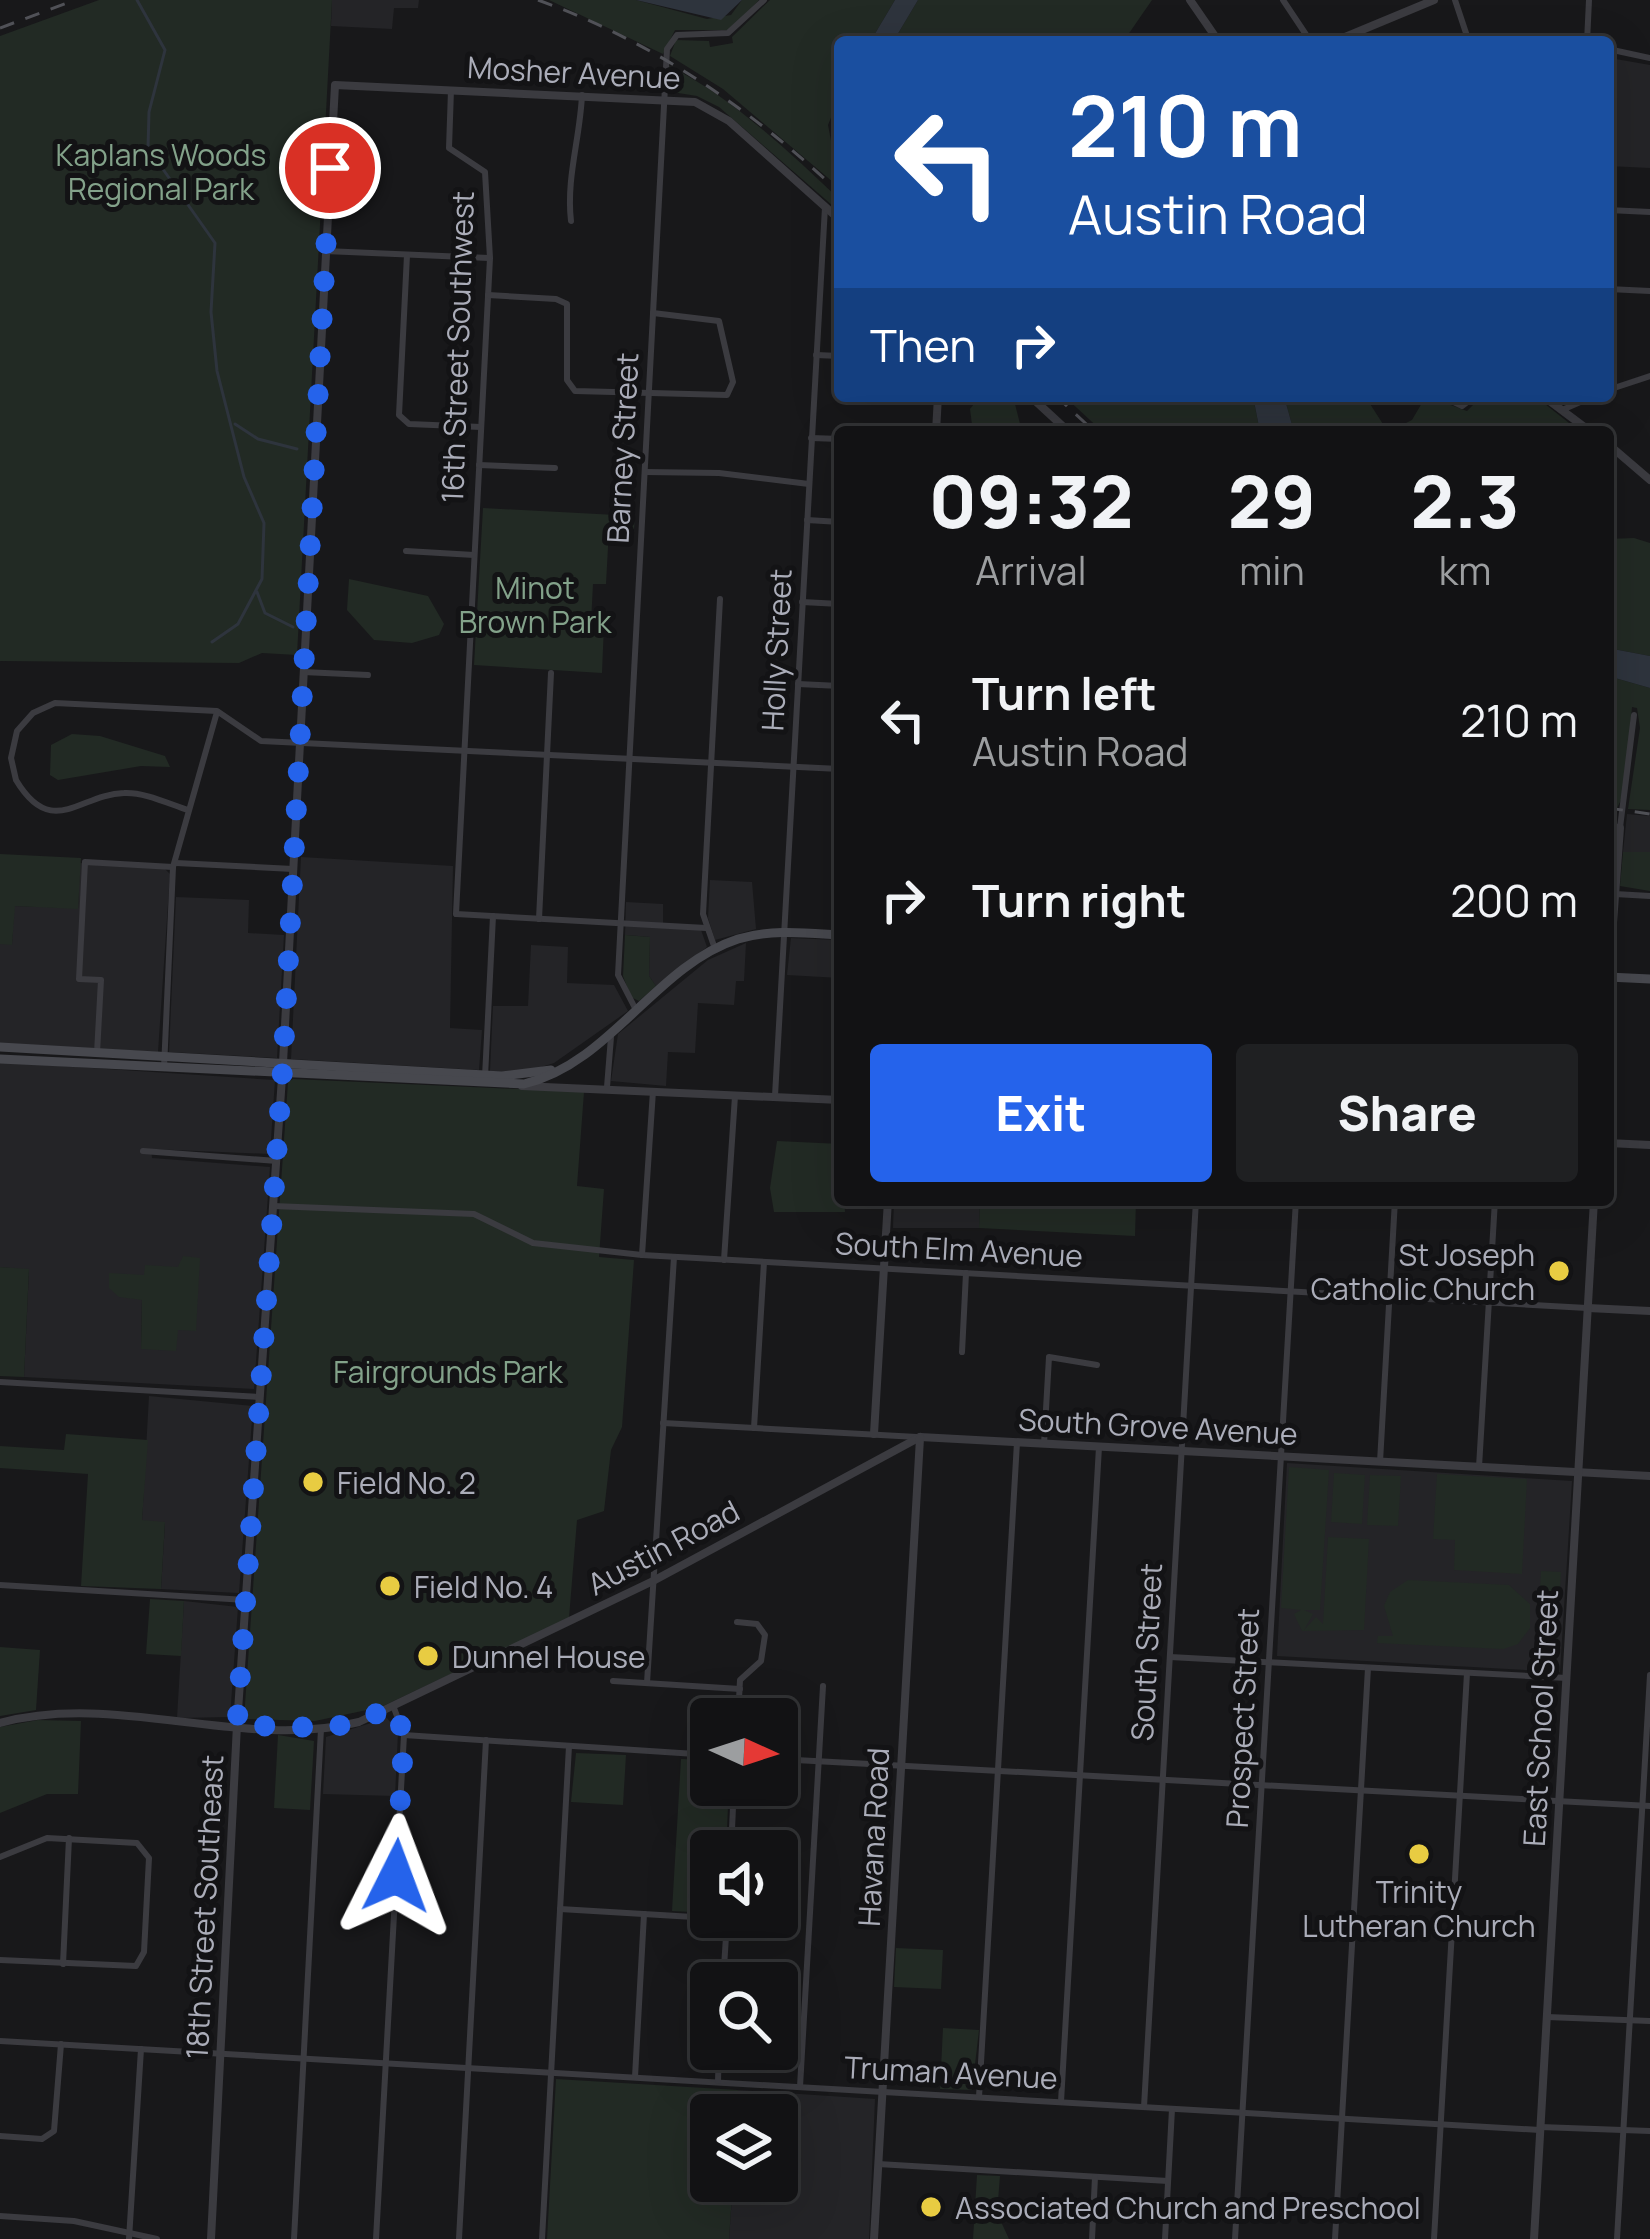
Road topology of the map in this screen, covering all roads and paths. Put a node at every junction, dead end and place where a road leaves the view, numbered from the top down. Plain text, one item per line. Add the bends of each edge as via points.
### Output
1 (764, 0) edge
2 (1190, 0) edge
3 (1283, 0) edge
4 (1435, 0) edge
5 (1455, 0) edge
6 (1589, 0) edge
7 (1215, 36) edge
8 (1307, 36) edge
9 (1348, 36) edge
10 (1467, 36) edge
11 (1587, 36) edge
12 (1614, 50) edge
13 (1650, 58) edge
14 (335, 85) joint
15 (451, 90) junction
16 (582, 95) junction
17 (665, 99) junction
18 (330, 168) junction
19 (369, 170) dead end
20 (826, 206) junction
21 (1614, 210) edge
22 (1650, 212) edge
23 (834, 214) edge
24 (571, 221) dead end
25 (325, 251) junction
26 (407, 255) junction
27 (490, 258) junction
28 (1614, 289) edge
29 (1650, 291) edge
30 (488, 295) junction
31 (653, 313) junction
32 (816, 355) junction
33 (834, 356) edge
34 (1650, 376) edge
35 (1614, 388) edge
36 (649, 395) junction
37 (1037, 402) edge
38 (1551, 402) edge
39 (1580, 402) edge
40 (1562, 410) junction
41 (1063, 426) edge
42 (1584, 426) edge
43 (481, 427) junction
44 (812, 438) junction
45 (834, 439) edge
46 (1614, 449) edge
47 (479, 465) junction
48 (555, 469) dead end
49 (644, 472) junction
50 (1650, 480) edge
51 (809, 484) junction
52 (807, 520) junction
53 (834, 522) edge
54 (406, 551) dead end
55 (474, 555) junction
56 (720, 599) dead end
57 (802, 602) junction
58 (834, 604) edge
59 (303, 672) junction
60 (551, 673) dead end
61 (368, 675) dead end
62 (798, 684) junction
63 (834, 686) edge
64 (217, 711) junction
65 (1634, 715) dead end
66 (299, 743) junction
67 (464, 751) junction
68 (547, 755) junction
69 (629, 759) junction
70 (711, 763) junction
71 (793, 767) junction
72 (834, 769) edge
73 (188, 810) junction
74 (1614, 828) edge
75 (1620, 828) junction
76 (174, 865) junction
77 (1614, 867) edge
78 (293, 869) junction
79 (1614, 889) edge
80 (1615, 894) junction
81 (1650, 896) edge
82 (1614, 906) edge
83 (493, 916) junction
84 (539, 919) junction
85 (620, 923) junction
86 (706, 928) junction
87 (784, 932) junction
88 (834, 935) edge
89 (715, 949) junction
90 (1614, 977) edge
91 (1650, 979) edge
92 (636, 1010) junction
93 (611, 1033) junction
94 (0, 1047) edge
95 (97, 1053) junction
96 (0, 1059) edge
97 (164, 1062) junction
98 (562, 1068) junction
99 (283, 1069) junction
100 (485, 1080) junction
101 (508, 1086) junction
102 (586, 1086) junction
103 (608, 1087) junction
104 (653, 1090) junction
105 (735, 1094) junction
106 (775, 1096) junction
107 (834, 1100) edge
108 (1614, 1143) edge
109 (1650, 1145) edge
110 (143, 1151) dead end
111 (277, 1161) junction
112 (273, 1206) junction
113 (888, 1206) edge
114 (1196, 1206) edge
115 (1296, 1206) edge
116 (1395, 1206) edge
117 (1495, 1206) edge
118 (1594, 1206) edge
119 (642, 1255) junction
120 (674, 1257) junction
121 (724, 1260) junction
122 (764, 1262) junction
123 (884, 1269) junction
124 (966, 1273) junction
125 (1191, 1286) junction
126 (1291, 1291) junction
127 (1390, 1297) junction
128 (1489, 1303) junction
129 (1588, 1308) junction
130 (1650, 1311) edge
131 (962, 1352) dead end
132 (1096, 1366) dead end
133 (0, 1382) edge
134 (260, 1397) junction
135 (663, 1423) junction
136 (754, 1428) junction
137 (874, 1434) junction
138 (920, 1437) junction
139 (1016, 1442) junction
140 (1044, 1444) junction
141 (1099, 1447) junction
142 (1182, 1452) junction
143 (1281, 1456) junction
144 (1380, 1462) junction
145 (1479, 1467) junction
146 (1578, 1472) junction
147 (1650, 1476) edge
148 (653, 1581) junction
149 (0, 1585) edge
150 (246, 1600) junction
151 (736, 1622) dead end
152 (1170, 1657) junction
153 (1270, 1662) junction
154 (1368, 1668) junction
155 (1468, 1673) junction
156 (1650, 1675) edge
157 (1567, 1678) junction
158 (613, 1681) dead end
159 (647, 1683) junction
160 (823, 1686) dead end
161 (740, 1689) junction
162 (739, 1698) edge
163 (394, 1708) junction
164 (0, 1723) edge
165 (237, 1725) junction
166 (321, 1729) junction
167 (404, 1735) junction
168 (486, 1741) junction
169 (569, 1746) junction
170 (690, 1754) edge
171 (798, 1760) edge
172 (819, 1761) junction
173 (901, 1767) junction
174 (998, 1772) junction
175 (1080, 1776) junction
176 (1163, 1781) junction
177 (1262, 1786) junction
178 (1361, 1791) junction
179 (1460, 1797) junction
180 (1559, 1802) junction
181 (1646, 1806) edge
182 (69, 1838) junction
183 (0, 1857) edge
184 (560, 1909) junction
185 (644, 1914) junction
186 (690, 1916) edge
187 (0, 1960) edge
188 (63, 1964) junction
189 (1547, 2017) junction
190 (1630, 2020) junction
191 (1650, 2021) edge
192 (0, 2041) edge
193 (61, 2044) junction
194 (141, 2049) junction
195 (220, 2054) junction
196 (303, 2059) junction
197 (386, 2063) junction
198 (468, 2068) junction
199 (718, 2070) edge
200 (551, 2073) junction
201 (635, 2078) junction
202 (718, 2082) junction
203 (800, 2087) junction
204 (883, 2092) junction
205 (979, 2097) junction
206 (1061, 2102) junction
207 (1144, 2107) junction
208 (1172, 2109) junction
209 (1243, 2113) junction
210 (1342, 2119) junction
211 (1441, 2125) junction
212 (1540, 2129) junction
213 (1623, 2131) junction
214 (1650, 2132) edge
215 (0, 2136) edge
216 (878, 2164) junction
217 (1095, 2177) junction
218 (1168, 2182) junction
219 (0, 2216) edge
220 (130, 2237) edge
221 (157, 2239) edge
222 (211, 2239) edge
223 (294, 2239) edge
224 (376, 2239) edge
225 (459, 2239) edge
226 (542, 2239) edge
227 (874, 2239) edge
228 (1092, 2239) edge
229 (1165, 2239) edge
230 (1235, 2239) edge
231 (1335, 2239) edge
232 (1434, 2239) edge
233 (1534, 2239) edge
234 (1617, 2239) edge

1 - 17 street, Barney Street via 722,35 674,36
2 - 7 street
3 - 8 street
4 - 9 street
5 - 10 street
6 - 11 street
12 - 13 street
14 - 15 street, Mosher Avenue
14 - 18 street, 18th Street Southeast
15 - 16 street, Mosher Avenue
15 - 27 street, 16th Street Southwest via 449,148 485,172
16 - 17 street, Mosher Avenue
16 - 24 street via 568,182
17 - 20 street, Mosher Avenue via 718,113
17 - 31 street, Barney Street
18 - 19 street
18 - 25 street, 18th Street Southeast
20 - 23 street, Mosher Avenue
20 - 32 street, Holly Street
21 - 22 street
25 - 26 street
25 - 59 street, 18th Street Southeast
26 - 27 street
26 - 43 street via 401,418
27 - 30 street, 16th Street Southwest
28 - 29 street
30 - 36 street via 567,304 574,391
30 - 43 street, 16th Street Southwest
31 - 36 street, Barney Street
31 - 36 street via 718,321 733,382 719,398
32 - 33 street
32 - 44 street, Holly Street
34 - 35 street
36 - 49 street, Barney Street
37 - 41 street
38 - 40 street
39 - 40 street
40 - 42 street
43 - 47 street, 16th Street Southwest
44 - 45 street
44 - 51 street, Holly Street
46 - 50 street
47 - 48 street
47 - 55 street, 16th Street Southwest
49 - 51 street
49 - 69 street, Barney Street
51 - 52 street, Holly Street
52 - 53 street
52 - 57 street, Holly Street
54 - 55 street
55 - 67 street, 16th Street Southwest
56 - 70 street
57 - 58 street
57 - 62 street, Holly Street
59 - 61 street
59 - 66 street, 18th Street Southeast
60 - 68 street
62 - 63 street
62 - 71 street, Holly Street
64 - 66 street via 261,741
64 - 73 street
64 - 73 street via 56,703 33,713 14,740 16,780 46,808 77,810 126,793
65 - 75 street
66 - 67 street
66 - 78 street, 18th Street Southeast
67 - 68 street
67 - 83 street, 16th Street Southwest via 456,914
68 - 69 street
68 - 84 street
69 - 70 street
69 - 85 street, Barney Street
70 - 71 street
70 - 86 street
71 - 72 street
71 - 87 street, Holly Street
73 - 76 street
74 - 75 street
75 - 77 street
76 - 78 street
76 - 95 street via 85,862 79,979 101,980
76 - 97 street
78 - 99 street, 18th Street Southeast
79 - 80 street
80 - 81 street
80 - 82 street
83 - 84 street
83 - 100 street
84 - 85 street
85 - 86 street
85 - 92 street, Barney Street via 620,986
86 - 89 street
87 - 88 main road
87 - 89 main road
87 - 106 street, Holly Street
89 - 92 main road
90 - 91 main road
92 - 93 main road
93 - 98 main road
93 - 103 street
94 - 95 main road
95 - 97 main road
96 - 97 main road
97 - 99 main road
98 - 100 main road
98 - 101 main road
98 - 102 street
99 - 100 main road
99 - 111 street, 18th Street Southeast
100 - 101 main road
101 - 102 street
102 - 103 street
103 - 104 street
104 - 105 street
104 - 119 street
105 - 106 street
105 - 121 street
106 - 107 street
108 - 109 street
110 - 111 street
111 - 112 street, 18th Street Southeast
112 - 119 street, South Elm Avenue via 474,1214 533,1243
112 - 134 street, 18th Street Southeast
113 - 123 street
114 - 125 street, South Street
115 - 126 street, Prospect Street
116 - 127 street
117 - 128 street
118 - 129 street, East School Street
119 - 120 street, South Elm Avenue
120 - 121 street, South Elm Avenue
120 - 135 street
121 - 122 street, South Elm Avenue
122 - 123 street, South Elm Avenue
122 - 136 street
123 - 124 street, South Elm Avenue
123 - 137 street
124 - 125 street, South Elm Avenue
124 - 131 street
125 - 126 street, South Elm Avenue
125 - 142 street, South Street
126 - 127 street, South Elm Avenue
126 - 143 street, Prospect Street
127 - 128 street, South Elm Avenue
127 - 144 street
128 - 129 street, South Elm Avenue
128 - 145 street
129 - 130 street, South Elm Avenue
129 - 146 street, East School Street
132 - 140 street via 1049,1357
133 - 134 street
134 - 150 street, 18th Street Southeast
135 - 136 street, South Grove Avenue
135 - 148 street
136 - 137 street, South Grove Avenue
137 - 138 street, South Grove Avenue
138 - 139 street, South Grove Avenue
138 - 148 street, Austin Road
138 - 173 street, Havana Road
139 - 140 street, South Grove Avenue
139 - 174 street
140 - 141 street, South Grove Avenue
141 - 142 street, South Grove Avenue
141 - 175 street
142 - 143 street, South Grove Avenue
142 - 152 street, South Street
143 - 144 street, South Grove Avenue
143 - 153 street, Prospect Street
144 - 145 street, South Grove Avenue
145 - 146 street, South Grove Avenue
146 - 147 street, South Grove Avenue
146 - 157 street, East School Street
148 - 159 street
148 - 163 street, Austin Road
149 - 150 street
150 - 165 street, 18th Street Southeast
151 - 161 street via 759,1625 765,1635 763,1657
152 - 153 street
152 - 176 street, South Street
153 - 154 street
153 - 177 street, Prospect Street
154 - 155 street
154 - 178 street
155 - 157 street
155 - 179 street
156 - 181 street
157 - 180 street, East School Street
158 - 159 street
159 - 161 street
160 - 172 street
161 - 162 street
163 - 166 street, Austin Road
163 - 167 street
164 - 165 street, Austin Road via 49,1714
165 - 166 street, Austin Road
165 - 195 street, 18th Street Southeast
166 - 196 street
167 - 168 street
167 - 197 street
168 - 169 street
168 - 198 street
169 - 170 street
169 - 184 street
171 - 172 street
172 - 173 street
172 - 203 street
173 - 174 street
173 - 204 street, Havana Road
174 - 175 street
174 - 205 street
175 - 176 street
175 - 206 street
176 - 177 street
176 - 207 street, South Street
177 - 178 street
177 - 209 street, Prospect Street
178 - 179 street
178 - 210 street
179 - 180 street
179 - 211 street
180 - 181 street
180 - 189 street, East School Street
181 - 190 street
182 - 183 street
182 - 188 street
182 - 188 street via 137,1843 149,1862 141,1963
184 - 185 street
184 - 200 street
185 - 186 street
185 - 201 street
187 - 188 street
189 - 190 street
189 - 212 street, East School Street
190 - 191 street
190 - 213 street
192 - 193 street, Truman Avenue
193 - 194 street, Truman Avenue
193 - 215 street via 54,2131
194 - 195 street, Truman Avenue
194 - 220 street
195 - 196 street, Truman Avenue
195 - 222 street, 18th Street Southeast
196 - 197 street, Truman Avenue
196 - 223 street
197 - 198 street, Truman Avenue
197 - 224 street
198 - 200 street, Truman Avenue
198 - 225 street
199 - 202 street
200 - 201 street, Truman Avenue
200 - 226 street
201 - 202 street, Truman Avenue
202 - 203 street, Truman Avenue
203 - 204 street, Truman Avenue
204 - 205 street, Truman Avenue
204 - 216 street, Havana Road
205 - 206 street, Truman Avenue
206 - 207 street, Truman Avenue
207 - 208 street, Truman Avenue
208 - 209 street, Truman Avenue
208 - 218 street
209 - 210 street, Truman Avenue
209 - 230 street, Prospect Street
210 - 211 street, Truman Avenue
210 - 231 street
211 - 212 street, Truman Avenue
211 - 232 street
212 - 213 street, Truman Avenue
212 - 233 street, East School Street
213 - 214 street, Truman Avenue
213 - 234 street
216 - 217 street
216 - 227 street, Havana Road
217 - 218 street
217 - 228 street
218 - 229 street
219 - 220 street via 74,2221
220 - 221 street

